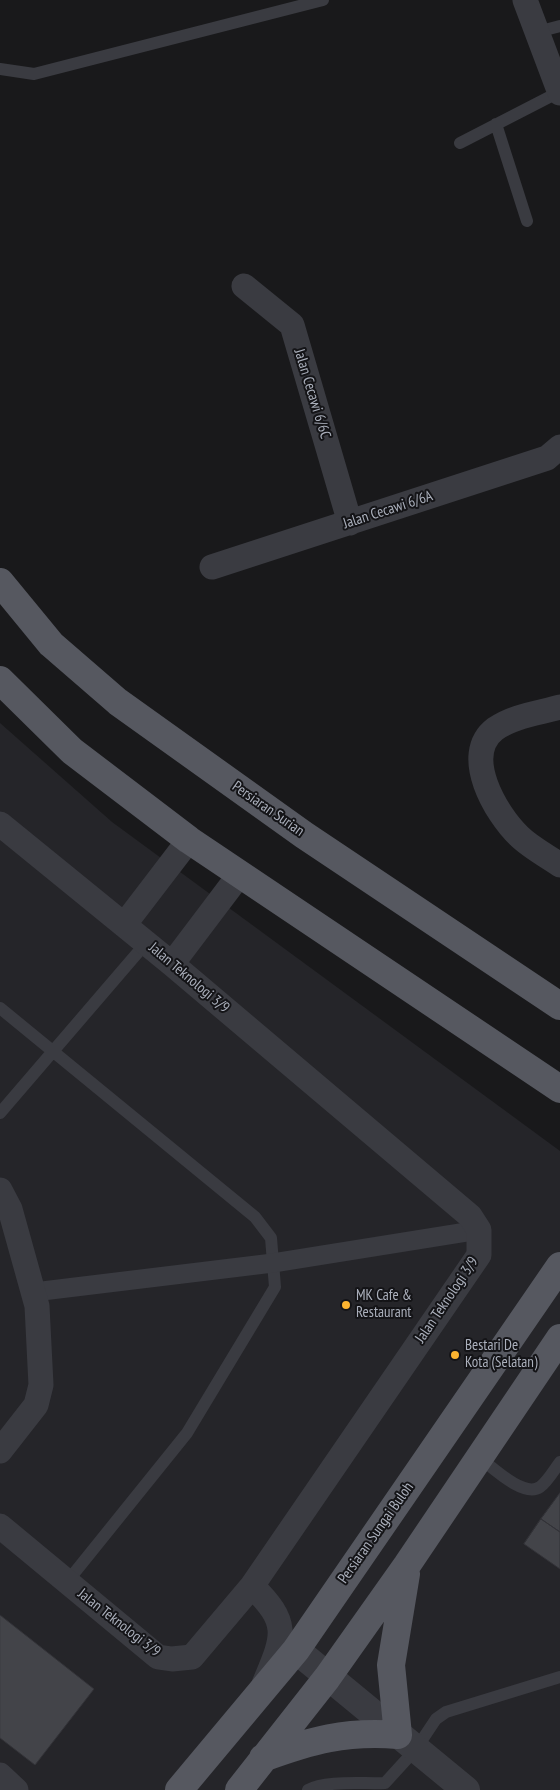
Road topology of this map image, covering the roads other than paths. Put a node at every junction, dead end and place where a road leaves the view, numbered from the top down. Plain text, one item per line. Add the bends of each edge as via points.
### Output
1 (323, 0) edge
2 (524, 0) edge
3 (548, 29) edge
4 (0, 69) edge
5 (560, 93) edge
6 (496, 124) junction
7 (460, 143) dead end
8 (527, 221) dead end
9 (244, 286) dead end
10 (560, 447) edge
11 (350, 523) junction
12 (212, 567) dead end
13 (0, 582) edge
14 (0, 680) edge
15 (560, 707) edge
16 (0, 824) edge
17 (189, 840) junction
18 (560, 864) edge
19 (240, 874) junction
20 (124, 925) junction
21 (146, 942) junction
22 (172, 964) junction
23 (560, 1006) edge
24 (0, 1008) edge
25 (52, 1052) junction
26 (512, 1057) junction
27 (560, 1089) edge
28 (560, 1099) edge
29 (0, 1113) edge
30 (0, 1190) edge
31 (479, 1230) junction
32 (273, 1263) junction
33 (560, 1266) edge
34 (34, 1292) junction
35 (560, 1338) edge
36 (0, 1451) edge
37 (480, 1458) junction
38 (560, 1462) edge
39 (0, 1526) edge
40 (407, 1565) junction
41 (67, 1582) junction
42 (252, 1586) junction
43 (296, 1650) junction
44 (560, 1677) edge
45 (327, 1678) junction
46 (259, 1696) junction
47 (407, 1742) junction
48 (263, 1758) junction
49 (179, 1790) edge
50 (239, 1790) edge
51 (308, 1790) edge
52 (466, 1790) edge

1 - 4 lane via 34,74
2 - 3 street
3 - 5 street
5 - 6 lane
6 - 7 lane
6 - 8 lane
9 - 11 street, Jalan Cecawi 6/6C via 292,325
10 - 11 street, Jalan Cecawi 6/6A via 547,458
11 - 12 street, Jalan Cecawi 6/6A
13 - 23 main road, Persiaran Surian via 50,644 118,702 304,835
14 - 17 main road via 72,751
15 - 18 street via 513,720 494,730 483,746 481,765 488,795 519,836
16 - 20 street, Jalan Teknologi 3/9
17 - 19 main road
17 - 20 street
19 - 22 street
19 - 26 main road
20 - 21 street, Jalan Teknologi 3/9
21 - 22 street, Jalan Teknologi 3/9
21 - 25 lane
22 - 31 street, Jalan Teknologi 3/9 via 470,1216
24 - 25 lane
25 - 29 lane
25 - 32 lane via 255,1217 271,1238
26 - 27 main road
26 - 28 main road
30 - 34 street via 10,1209
31 - 32 street
31 - 42 street, Jalan Teknologi 3/9 via 479,1255
32 - 34 street
32 - 41 lane via 275,1287 187,1433
33 - 43 main road, Persiaran Sungai Buloh
34 - 36 street via 38,1306 41,1385 36,1405
35 - 37 main road
37 - 38 lane via 523,1489 534,1490 542,1486
37 - 40 main road
39 - 41 street, Jalan Teknologi 3/9
40 - 45 main road
40 - 47 main road via 391,1665
41 - 42 street, Jalan Teknologi 3/9 via 158,1657 172,1659 192,1657
42 - 46 street via 271,1605 279,1619 281,1634
43 - 45 street
43 - 46 main road, Persiaran Sungai Buloh
44 - 47 lane via 446,1712
45 - 47 street
45 - 48 main road
46 - 49 main road, Persiaran Sungai Buloh
47 - 48 main road via 334,1736
47 - 51 lane via 385,1783 314,1786
47 - 52 street
48 - 50 main road

